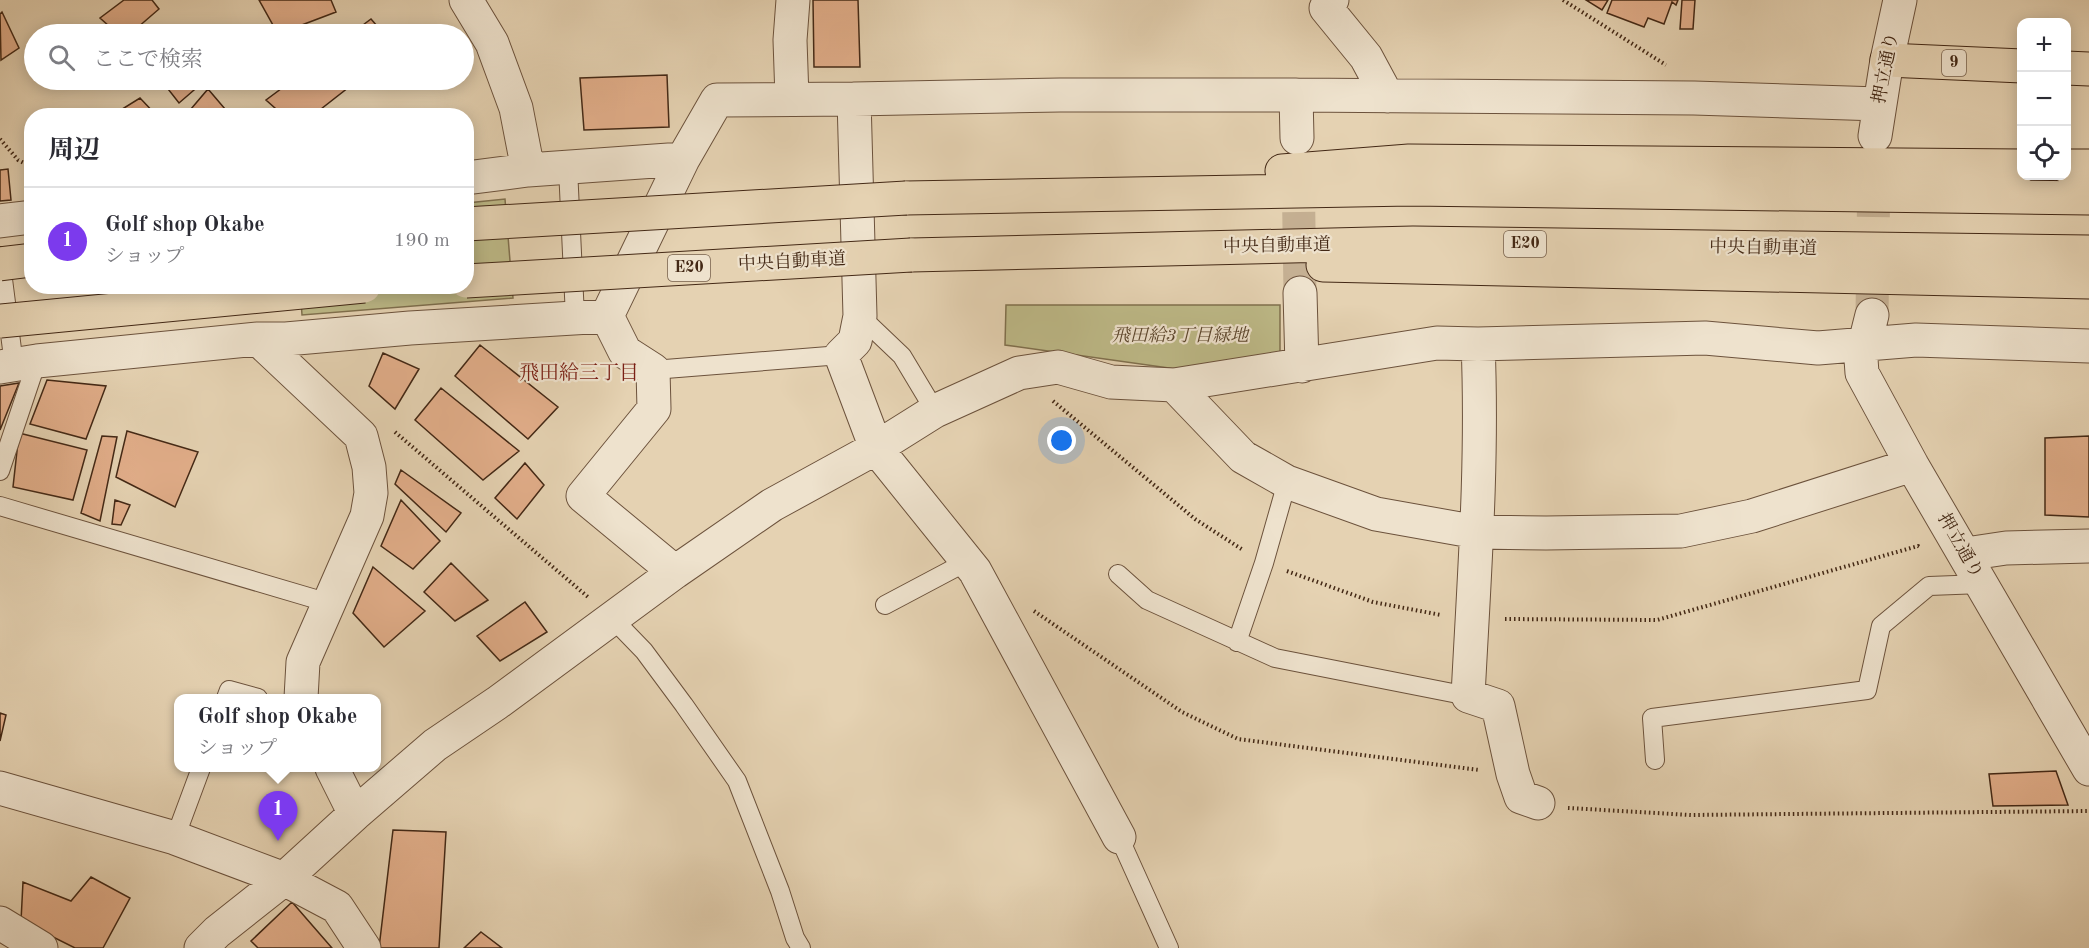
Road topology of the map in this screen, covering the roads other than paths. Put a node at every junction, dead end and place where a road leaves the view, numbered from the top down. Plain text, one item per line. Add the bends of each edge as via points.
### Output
1 (466, 0) edge
2 (793, 0) edge
3 (1332, 0) edge
4 (1900, 0) edge
5 (1887, 60) junction
6 (2017, 66) edge
7 (2071, 68) edge
8 (2089, 69) edge
9 (1296, 95) junction
10 (1387, 96) junction
11 (792, 98) junction
12 (854, 99) junction
13 (1297, 138) tunnel mouth
14 (683, 159) junction
15 (2017, 166) edge
16 (2071, 166) edge
17 (2089, 166) edge
18 (568, 168) junction
19 (528, 170) junction
20 (474, 177) edge
21 (970, 197) junction
22 (2089, 198) edge
23 (24, 218) edge
24 (0, 221) edge
25 (474, 224) edge
26 (2089, 252) edge
27 (962, 253) junction
28 (0, 255) edge
29 (24, 261) edge
30 (0, 264) edge
31 (474, 281) edge
32 (2089, 282) edge
33 (1300, 293) tunnel mouth
34 (269, 294) edge
35 (860, 315) junction
36 (591, 317) junction
37 (0, 321) edge
38 (1868, 331) junction
39 (258, 339) junction
40 (1478, 344) junction
41 (2089, 346) edge
42 (841, 355) junction
43 (17, 364) edge
44 (1302, 366) junction
45 (653, 370) junction
46 (1174, 385) junction
47 (935, 411) junction
48 (876, 448) junction
49 (1912, 465) junction
50 (0, 471) edge
51 (1287, 482) junction
52 (0, 506) edge
53 (1477, 532) junction
54 (2089, 546) edge
55 (1966, 554) junction
56 (968, 561) junction
57 (675, 572) junction
58 (1118, 574) dead end
59 (1982, 585) junction
60 (329, 603) junction
61 (885, 604) dead end
62 (613, 619) junction
63 (1237, 642) junction
64 (228, 694) edge
65 (242, 694) edge
66 (301, 694) edge
67 (1468, 696) junction
68 (1655, 760) dead end
69 (2089, 769) edge
70 (200, 772) edge
71 (334, 772) edge
72 (0, 788) edge
73 (1538, 803) road end
74 (355, 814) junction
75 (1119, 837) joint
76 (175, 838) junction
77 (284, 879) junction
78 (0, 922) edge
79 (41, 948) edge
80 (201, 948) edge
81 (364, 948) edge
82 (801, 948) edge
83 (1169, 948) edge

1 - 19 street via 492,44 516,108
2 - 11 street
3 - 10 street via 1326,8 1366,57
4 - 5 street, 押立通り
5 - 6 main road, 9
5 - 10 street, 押立通り via 1877,120 1694,98
7 - 8 main road
9 - 10 street
9 - 12 street
9 - 13 street
11 - 12 street
11 - 14 street via 717,100
12 - 35 street
14 - 18 street
14 - 36 street
15 - 21 main road via 1409,161
16 - 17 main road
18 - 19 street
18 - 36 lane
19 - 20 street
21 - 22 main road via 1411,189
21 - 25 main road, bridge
23 - 24 street
26 - 27 main road, 中央自動車道 / E20 via 1413,243
27 - 31 main road, 中央自動車道 / E20, bridge
27 - 32 main road via 1414,268
28 - 43 lane
29 - 30 main road, bridge
33 - 44 street
34 - 37 main road, bridge
35 - 42 street via 855,341
35 - 47 lane via 902,357
36 - 39 street
36 - 45 street via 625,352
38 - 40 street via 1818,348 1706,338
38 - 41 street via 1916,340
38 - 49 street, 押立通り via 1862,373
39 - 43 street
39 - 60 street via 361,436 371,493 368,516
40 - 44 street via 1437,343
40 - 53 street via 1481,404
42 - 45 lane
42 - 48 street
43 - 50 lane
44 - 46 street
45 - 57 street via 654,409 583,496
46 - 47 street via 1111,382 1058,367 1019,373
46 - 51 street via 1243,457
47 - 48 street
48 - 56 street
48 - 57 street via 772,505
49 - 53 street via 1752,516 1681,531
49 - 55 street, 押立通り
51 - 53 street via 1376,514
51 - 63 lane
52 - 60 lane
53 - 67 street
54 - 55 street via 2006,548
55 - 59 street, 押立通り
56 - 61 lane
56 - 75 street
57 - 62 street
58 - 63 lane via 1147,600
59 - 68 lane via 1929,586 1881,626 1867,690 1652,718
59 - 69 street, 押立通り
60 - 66 street via 303,662
62 - 74 street via 435,745
62 - 82 lane via 644,651 737,781
63 - 67 lane via 1275,658
64 - 65 lane via 229,690
67 - 73 street via 1498,706 1521,797
70 - 76 lane
71 - 74 street
72 - 76 street
74 - 77 street
75 - 83 lane
76 - 77 street
77 - 80 street
77 - 81 street via 337,907
78 - 79 street

